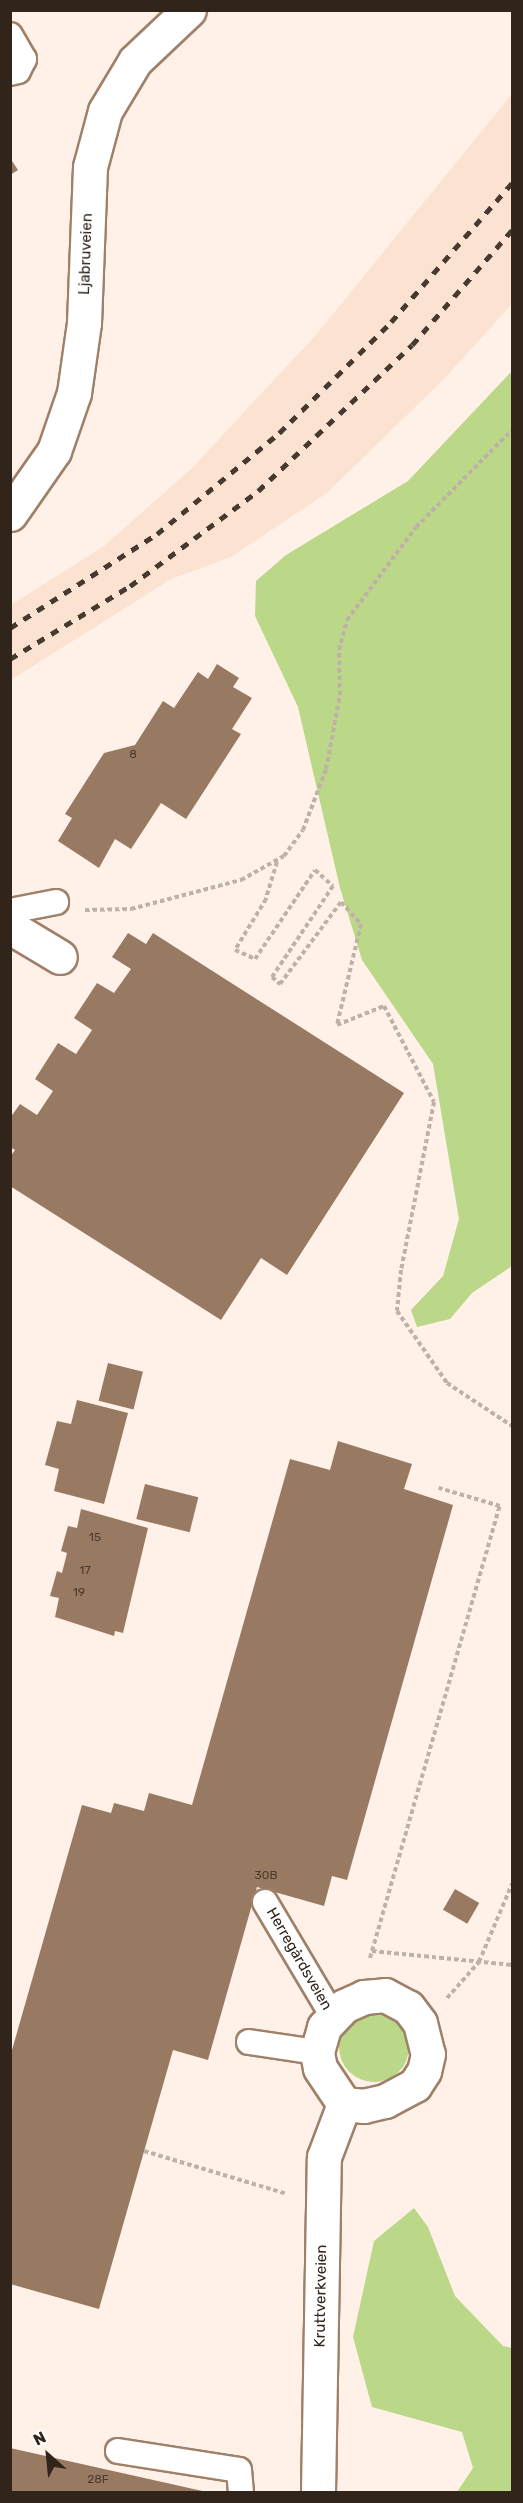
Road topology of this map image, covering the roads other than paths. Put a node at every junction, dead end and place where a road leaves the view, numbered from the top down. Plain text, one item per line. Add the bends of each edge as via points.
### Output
1 (189, 10) edge
2 (10, 35) edge
3 (10, 73) edge
4 (10, 514) edge
5 (56, 902) road end
6 (10, 910) edge
7 (10, 927) edge
8 (60, 957) dead end
9 (265, 1902) dead end
10 (332, 2015) junction
11 (249, 2042) dead end
12 (316, 2052) junction
13 (344, 2103) junction
14 (118, 2451) dead end
15 (241, 2493) edge
16 (318, 2493) edge

1 - 4 street, Ljabruveien via 135,61 105,111 90,167 84,323 74,393 54,451
2 - 3 lane via 24,59 18,71
5 - 6 lane
7 - 8 street
9 - 10 lane, Herregårdsveien
10 - 12 street
10 - 13 street via 364,1997 385,1995 408,2007 420,2023 428,2054 415,2085 385,2101 364,2106
11 - 12 lane
12 - 13 street via 320,2068
13 - 16 street, Kruttverkveien via 324,2157
14 - 15 lane via 239,2470

